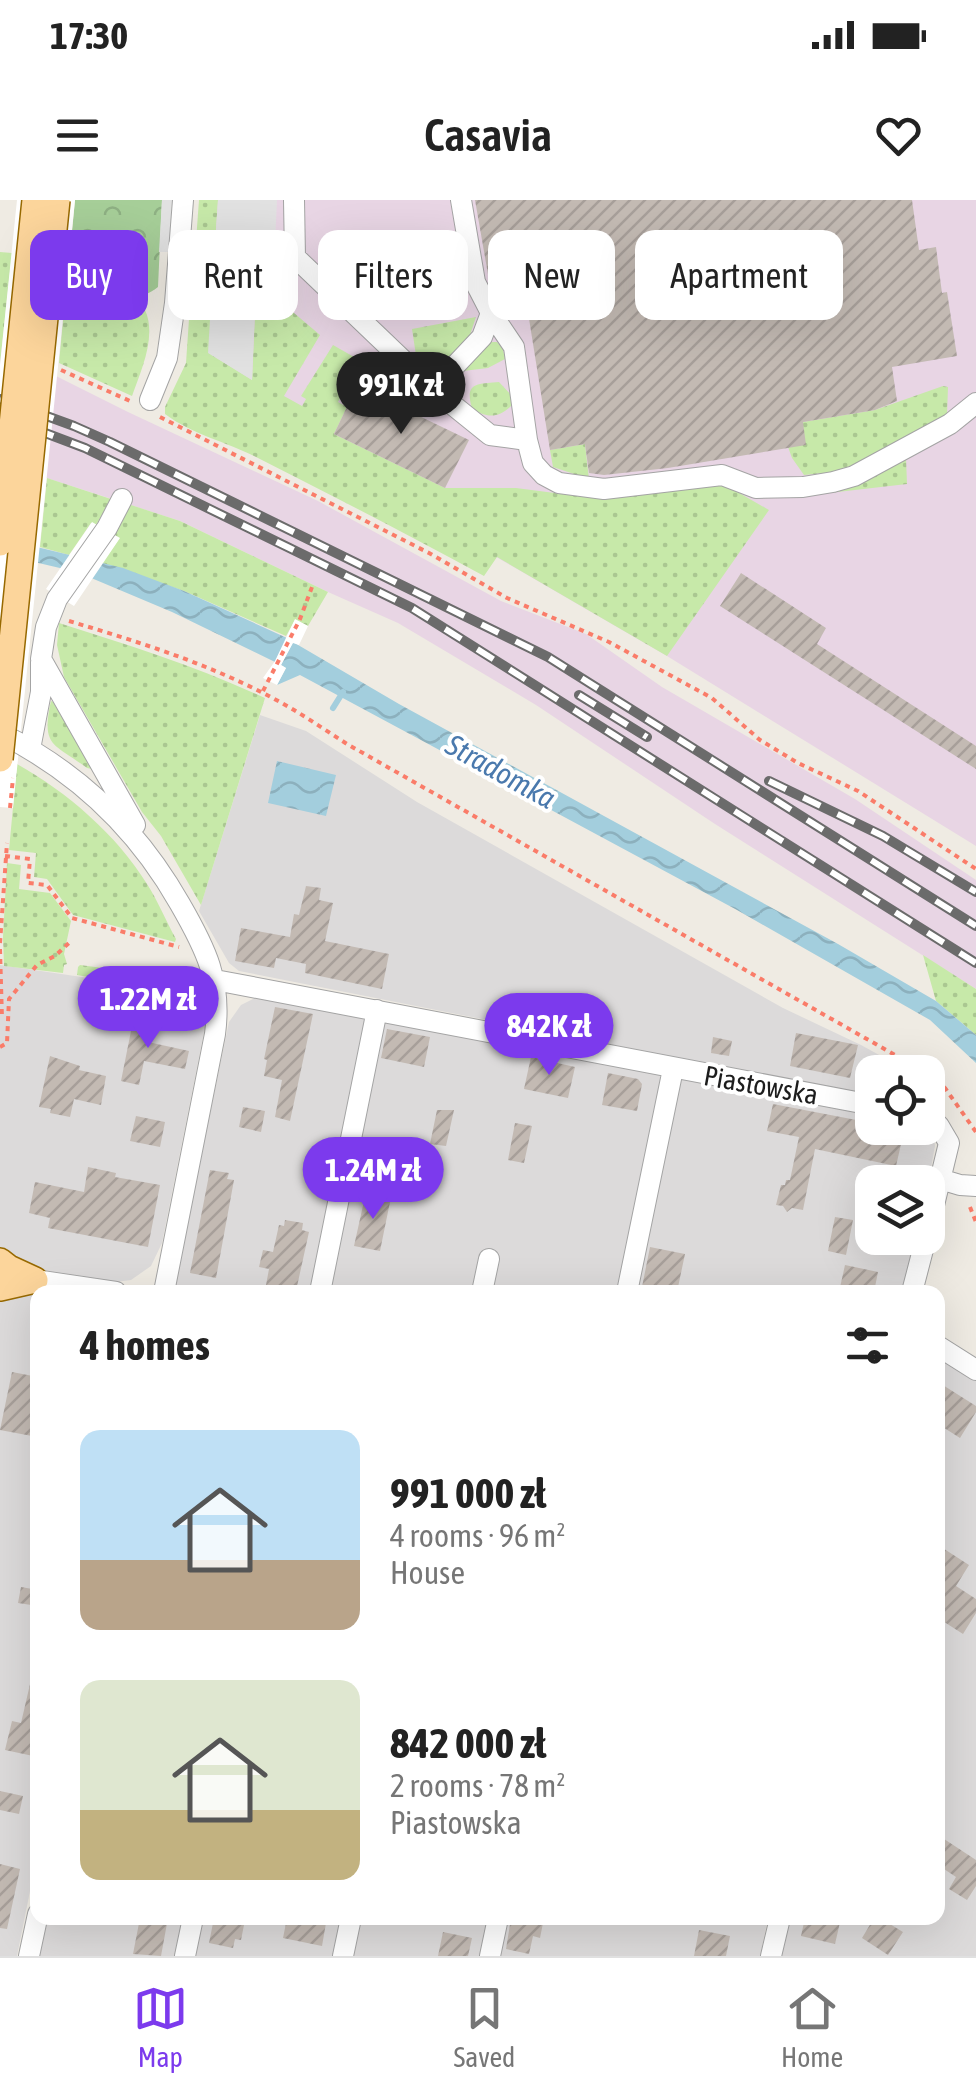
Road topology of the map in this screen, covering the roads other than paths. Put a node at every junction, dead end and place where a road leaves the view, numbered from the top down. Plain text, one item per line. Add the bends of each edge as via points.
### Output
1 (34, 200) edge
2 (57, 200) edge
3 (183, 200) edge
4 (294, 200) edge
5 (461, 200) edge
6 (181, 230) edge
7 (295, 230) edge
8 (298, 260) edge
9 (488, 307) edge
10 (172, 320) edge
11 (488, 320) edge
12 (496, 320) edge
13 (433, 389) junction
14 (976, 403) edge
15 (146, 406) road end
16 (527, 440) junction
17 (122, 499) dead end
18 (0, 543) edge
19 (41, 659) junction
20 (0, 733) edge
21 (30, 749) junction
22 (0, 759) edge
23 (148, 852) junction
24 (215, 980) junction
25 (377, 1010) junction
26 (672, 1068) junction
27 (855, 1102) edge
28 (945, 1137) edge
29 (943, 1165) edge
30 (945, 1181) edge
31 (976, 1186) edge
32 (922, 1255) edge
33 (0, 1260) edge
34 (489, 1260) dead end
35 (35, 1280) junction
36 (69, 1285) edge
37 (165, 1285) edge
38 (321, 1285) edge
39 (484, 1285) edge
40 (629, 1285) edge
41 (914, 1285) edge
42 (0, 1288) edge
43 (945, 1350) edge
44 (976, 1370) edge
45 (36, 1925) edge
46 (192, 1925) edge
47 (350, 1925) edge
48 (497, 1925) edge
49 (779, 1925) edge
50 (29, 1956) edge
51 (185, 1956) edge
52 (343, 1956) edge
53 (490, 1956) edge
54 (772, 1956) edge

1 - 18 main road, bridge
2 - 22 main road, bridge
3 - 6 street
4 - 7 street
5 - 9 street via 475,282
8 - 13 street
10 - 15 street via 167,358
11 - 13 street via 482,337
12 - 16 street via 514,347
13 - 16 street via 490,435
14 - 16 street via 854,476 803,486 756,488 722,476 582,488 544,475 532,463
17 - 19 street via 56,600
19 - 21 street
19 - 23 street
20 - 21 street
21 - 23 street via 100,800
23 - 24 street via 187,915
24 - 25 street, Piastowska
24 - 37 street via 215,1034
25 - 26 street, Piastowska
25 - 38 street
26 - 27 street, Piastowska
26 - 40 street
28 - 29 street
30 - 31 street
32 - 41 street
33 - 35 main road
34 - 39 street
35 - 36 street
35 - 42 main road
43 - 44 street
45 - 50 street
46 - 51 street
47 - 52 street
48 - 53 street
49 - 54 street

